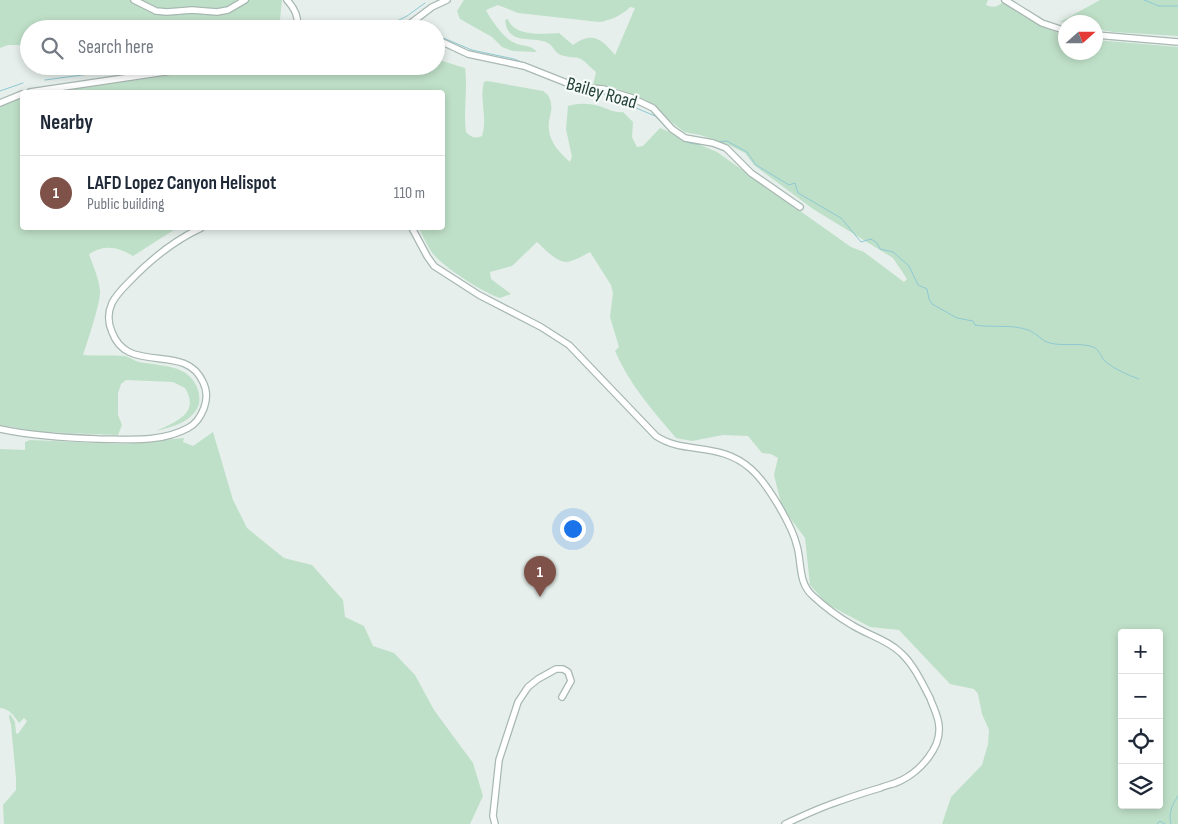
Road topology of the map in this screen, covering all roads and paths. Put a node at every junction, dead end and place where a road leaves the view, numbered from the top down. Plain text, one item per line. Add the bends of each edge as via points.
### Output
1 (134, 0) edge
2 (245, 0) edge
3 (287, 0) edge
4 (447, 0) edge
5 (1007, 1) edge
6 (298, 20) edge
7 (415, 20) edge
8 (1058, 28) edge
9 (1103, 36) edge
10 (1178, 42) edge
11 (445, 43) edge
12 (145, 75) edge
13 (43, 90) edge
14 (20, 95) edge
15 (0, 103) edge
16 (800, 207) dead end
17 (198, 230) edge
18 (413, 230) edge
19 (0, 429) edge
20 (562, 697) dead end
21 (495, 824) edge
22 (784, 824) edge

1 - 2 street via 156,11 217,12
3 - 6 street
4 - 7 street
5 - 8 street via 1042,23
9 - 10 street
11 - 16 street, Bailey Road via 468,54 524,66 577,87 603,89 632,98 653,108 685,138 726,148 751,173
12 - 13 street
14 - 15 street
17 - 19 street via 168,247 141,269 115,298 109,320 116,341 128,352 181,362 198,373 206,401 196,422 177,433 134,440 36,436
18 - 22 street via 434,266 569,345 656,436 677,445 730,455 753,470 788,523 797,546 801,577 810,593 852,625 886,642 902,654 914,670 940,727 928,758 902,780
20 - 21 street via 571,681 563,668 538,679 518,702 498,760

